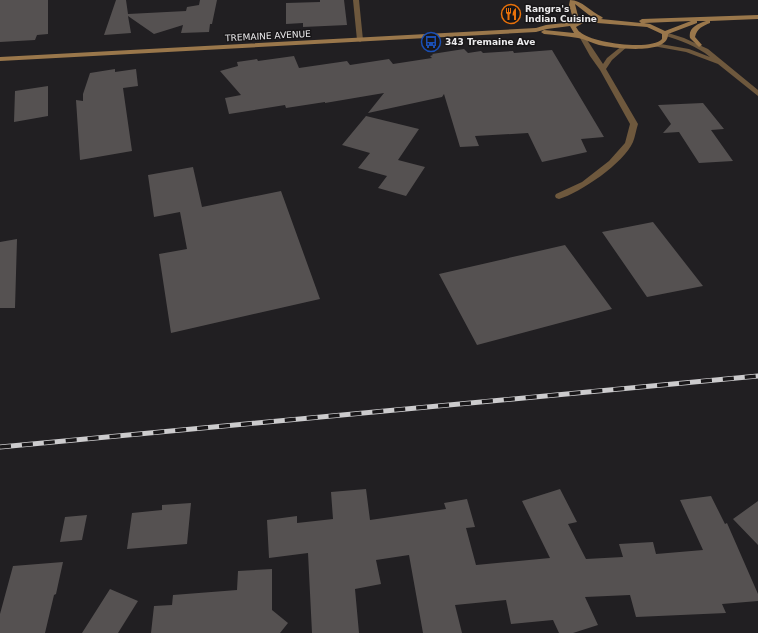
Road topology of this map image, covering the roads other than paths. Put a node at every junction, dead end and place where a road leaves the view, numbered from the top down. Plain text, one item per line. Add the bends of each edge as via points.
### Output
1 (356, 0) edge
2 (574, 0) edge
3 (758, 17) edge
4 (720, 19) junction
5 (700, 20) junction
6 (607, 21) junction
7 (576, 23) junction
8 (628, 23) junction
9 (536, 30) junction
10 (665, 34) junction
11 (581, 37) junction
12 (360, 40) junction
13 (655, 45) junction
14 (699, 45) junction
15 (625, 46) junction
16 (0, 59) edge
17 (720, 63) junction
18 (603, 69) junction
19 (758, 94) edge
20 (559, 196) dead end

1 - 12 street
2 - 6 main road via 591,14
2 - 7 main road via 572,6
3 - 4 main road
4 - 5 main road
4 - 14 main road via 694,29 692,37
5 - 8 main road
5 - 10 main road
6 - 7 main road, TREMAINE AVENUE via 590,19
6 - 8 main road, TREMAINE AVENUE
7 - 9 main road, TREMAINE AVENUE
7 - 11 main road via 573,30
8 - 10 main road via 648,25
9 - 11 main road, TREMAINE AVENUE
9 - 12 main road, TREMAINE AVENUE
10 - 13 main road via 664,41
10 - 14 street
11 - 15 main road, TREMAINE AVENUE
11 - 18 street
12 - 16 main road, TREMAINE AVENUE
13 - 15 main road, TREMAINE AVENUE
13 - 17 street via 687,50
14 - 17 street
15 - 18 street via 609,59
17 - 19 street
18 - 20 street via 634,124 629,142 612,163 585,184

